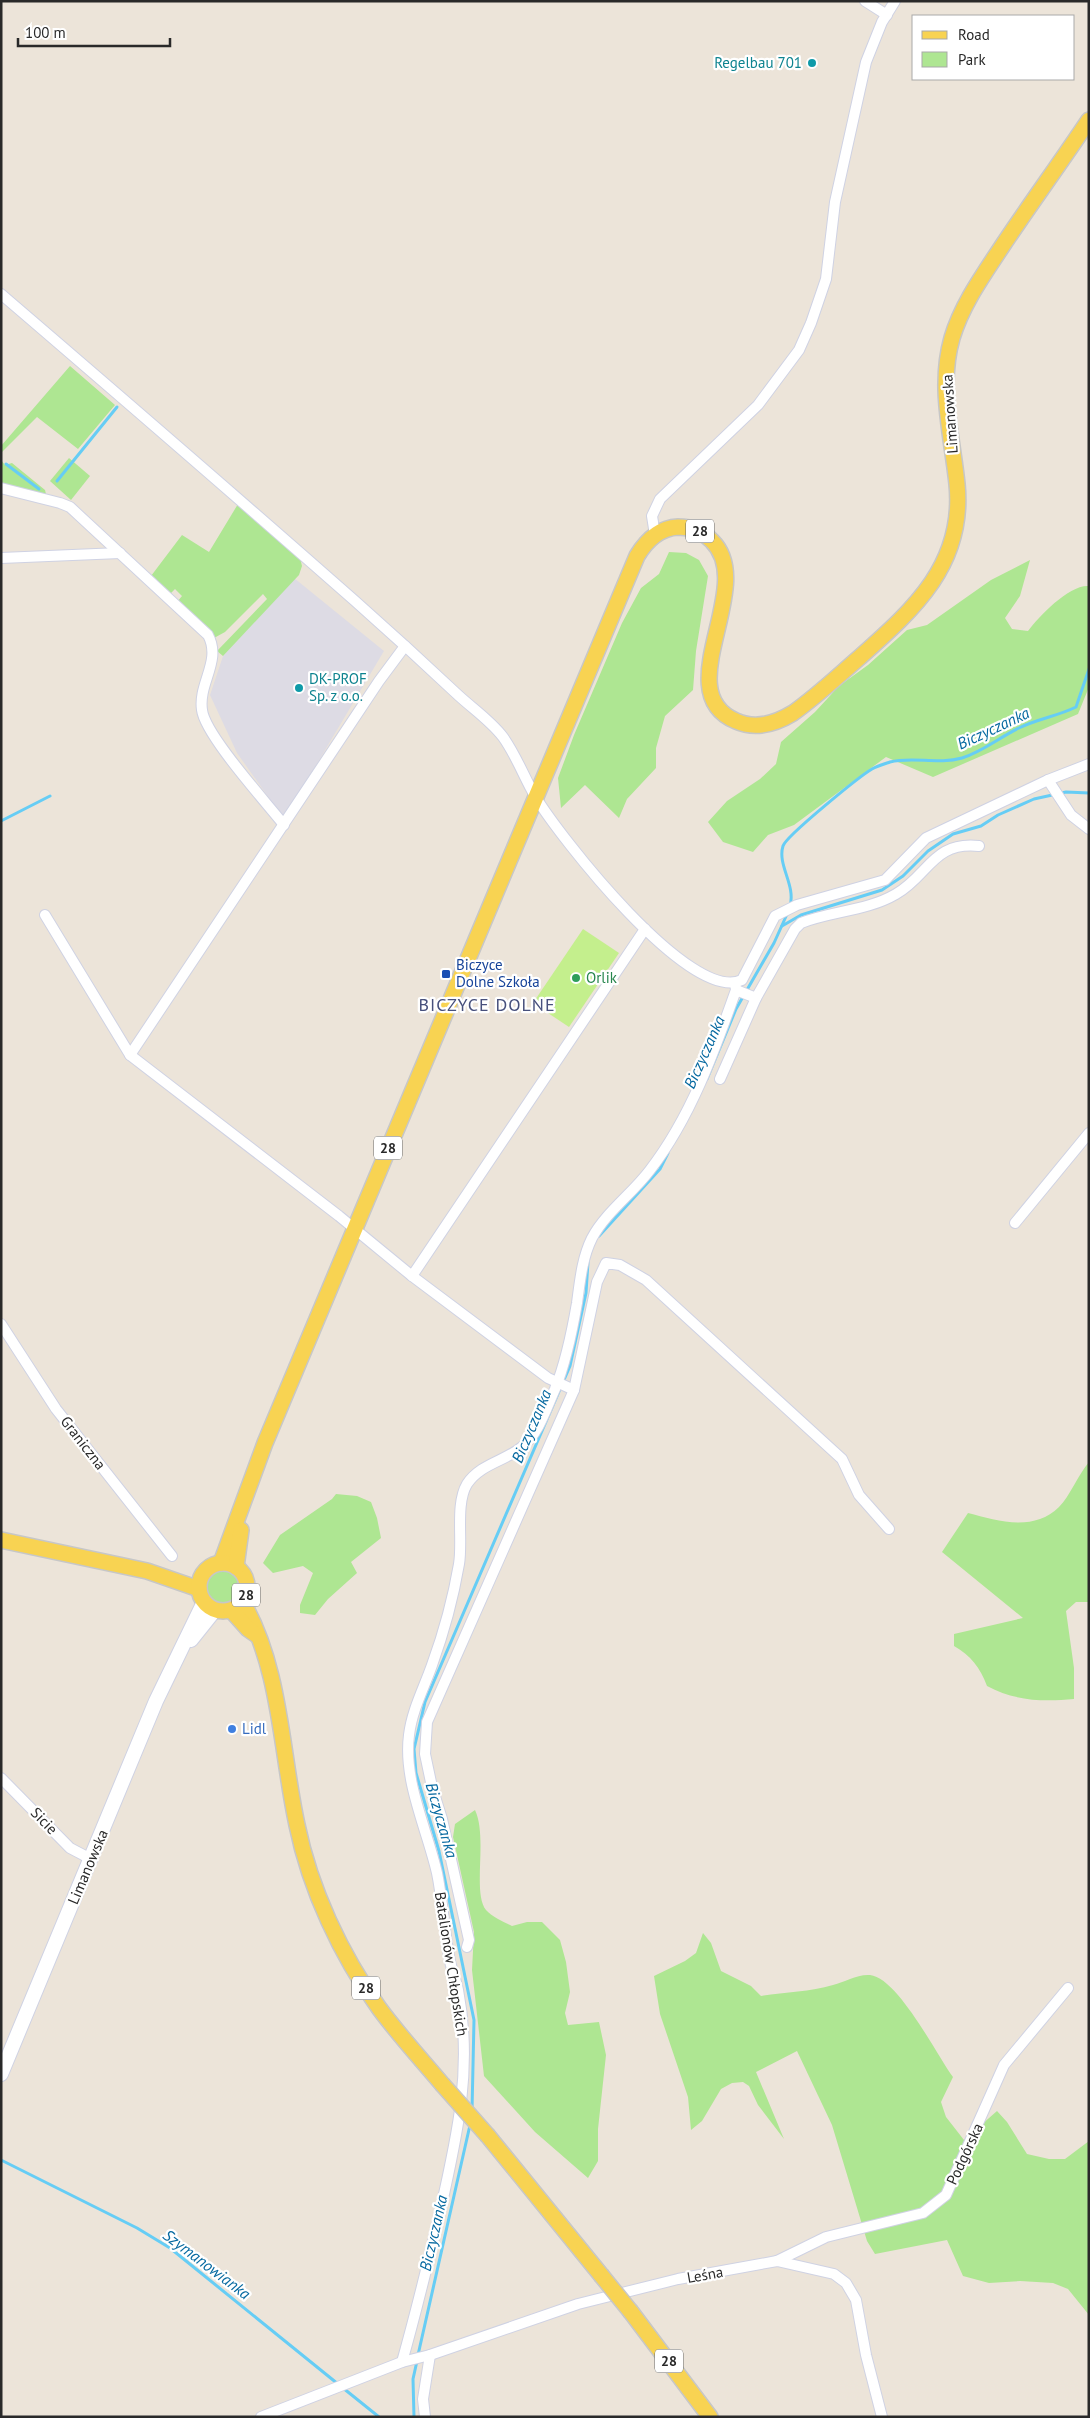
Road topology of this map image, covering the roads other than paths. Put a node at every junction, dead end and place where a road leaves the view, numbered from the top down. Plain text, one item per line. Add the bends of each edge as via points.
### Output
1 (865, 1) edge
2 (895, 1) edge
3 (887, 16) junction
4 (1089, 120) edge
5 (1, 294) edge
6 (1, 488) edge
7 (655, 535) junction
8 (120, 553) junction
9 (1, 558) edge
10 (405, 646) junction
11 (1089, 764) edge
12 (1048, 780) junction
13 (535, 796) junction
14 (284, 825) junction
15 (1089, 829) edge
16 (979, 846) dead end
17 (885, 880) junction
18 (897, 894) junction
19 (45, 915) dead end
20 (645, 929) junction
21 (744, 991) junction
22 (130, 1055) junction
23 (720, 1079) dead end
24 (1089, 1133) edge
25 (1015, 1223) dead end
26 (354, 1230) junction
27 (412, 1276) junction
28 (1, 1324) edge
29 (557, 1384) junction
30 (574, 1390) junction
31 (889, 1529) dead end
32 (1, 1540) edge
33 (172, 1556) dead end
34 (228, 1565) junction
35 (205, 1594) junction
36 (237, 1606) junction
37 (1, 1778) edge
38 (91, 1859) junction
39 (467, 1948) dead end
40 (1068, 1988) dead end
41 (1, 2074) edge
42 (777, 2261) junction
43 (430, 2355) junction
44 (405, 2361) junction
45 (261, 2417) edge
46 (425, 2417) edge
47 (710, 2417) edge
48 (882, 2417) edge

1 - 3 street
2 - 3 street
3 - 7 street via 866,62 836,202 826,280 799,350 771,391 660,499 652,516
4 - 7 main road, Limanowska / 28 via 977,286 952,337 946,392 958,499 953,538 938,575 917,604 801,708 777,722 752,726 728,717 714,701 710,677 726,586 724,558 713,542 696,530 676,527
5 - 10 street via 221,482
6 - 8 street via 66,505
7 - 13 main road, 28 via 641,550 628,573
8 - 9 street
8 - 14 street via 208,635 213,661 202,696 207,726
10 - 13 street via 504,738
10 - 14 street
11 - 12 street
12 - 15 street via 1071,815
12 - 17 street via 926,838
13 - 20 street via 605,889
13 - 26 main road, 28
14 - 22 street
16 - 18 street via 964,845 944,850
17 - 18 street
17 - 21 street via 793,907 775,916 742,980
18 - 21 street via 856,910 801,923
19 - 22 street
20 - 21 street via 689,967
20 - 27 street
21 - 23 street
21 - 29 street, Batalionów Chłopskich via 679,1124 650,1170 603,1221 592,1239 583,1265 571,1334
22 - 26 street
24 - 25 street
26 - 27 street
26 - 34 main road, 28 via 255,1468
27 - 29 street
28 - 33 street, Graniczna via 56,1409
29 - 30 street
29 - 44 street, Batalionów Chłopskich via 539,1426 529,1440 521,1448 478,1472 462,1495 457,1578 444,1631 414,1711 409,1737 411,1778 437,1874 450,1963 458,1988 464,2078 456,2146
30 - 31 street via 597,1282 606,1263 620,1264 646,1280 842,1458 859,1494
30 - 39 street via 427,1722 425,1754 469,1940
32 - 35 main road via 147,1571
34 - 35 main road via 210,1567
34 - 36 main road, 28 via 246,1581 247,1592
35 - 36 main road, 28
35 - 38 main road, Limanowska
36 - 47 main road, 28, bridge via 248,1630 258,1636 271,1678 297,1828 312,1878 358,1975 396,2029 601,2274
37 - 38 street, Sicie via 70,1848
38 - 41 main road, Limanowska
40 - 42 street, Podgórska via 1004,2065 946,2195 923,2213 826,2238
42 - 43 street, Leśna via 678,2279 578,2304
42 - 48 street, Leśna via 834,2274 846,2283 856,2300
43 - 44 street
43 - 46 street via 423,2399
44 - 45 street

